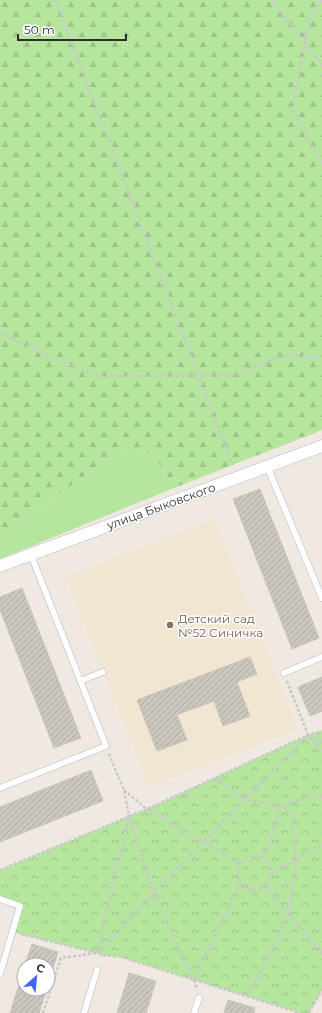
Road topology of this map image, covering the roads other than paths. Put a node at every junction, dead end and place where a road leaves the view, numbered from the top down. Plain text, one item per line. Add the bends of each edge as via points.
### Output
1 (322, 446) edge
2 (267, 466) junction
3 (31, 555) junction
4 (0, 566) edge
5 (322, 598) edge
6 (322, 657) edge
7 (103, 672) dead end
8 (284, 672) road end
9 (80, 681) junction
10 (0, 788) edge
11 (0, 899) edge
12 (97, 970) dead end
13 (0, 974) edge
14 (199, 998) dead end
15 (84, 1013) edge
16 (194, 1013) edge

1 - 2 street, улица Быковского
2 - 3 street, улица Быковского
2 - 5 lane
3 - 4 street, улица Быковского
3 - 9 lane
6 - 8 lane
7 - 9 lane
9 - 10 lane via 106,746
11 - 13 lane via 20,906
12 - 15 lane
14 - 16 lane

